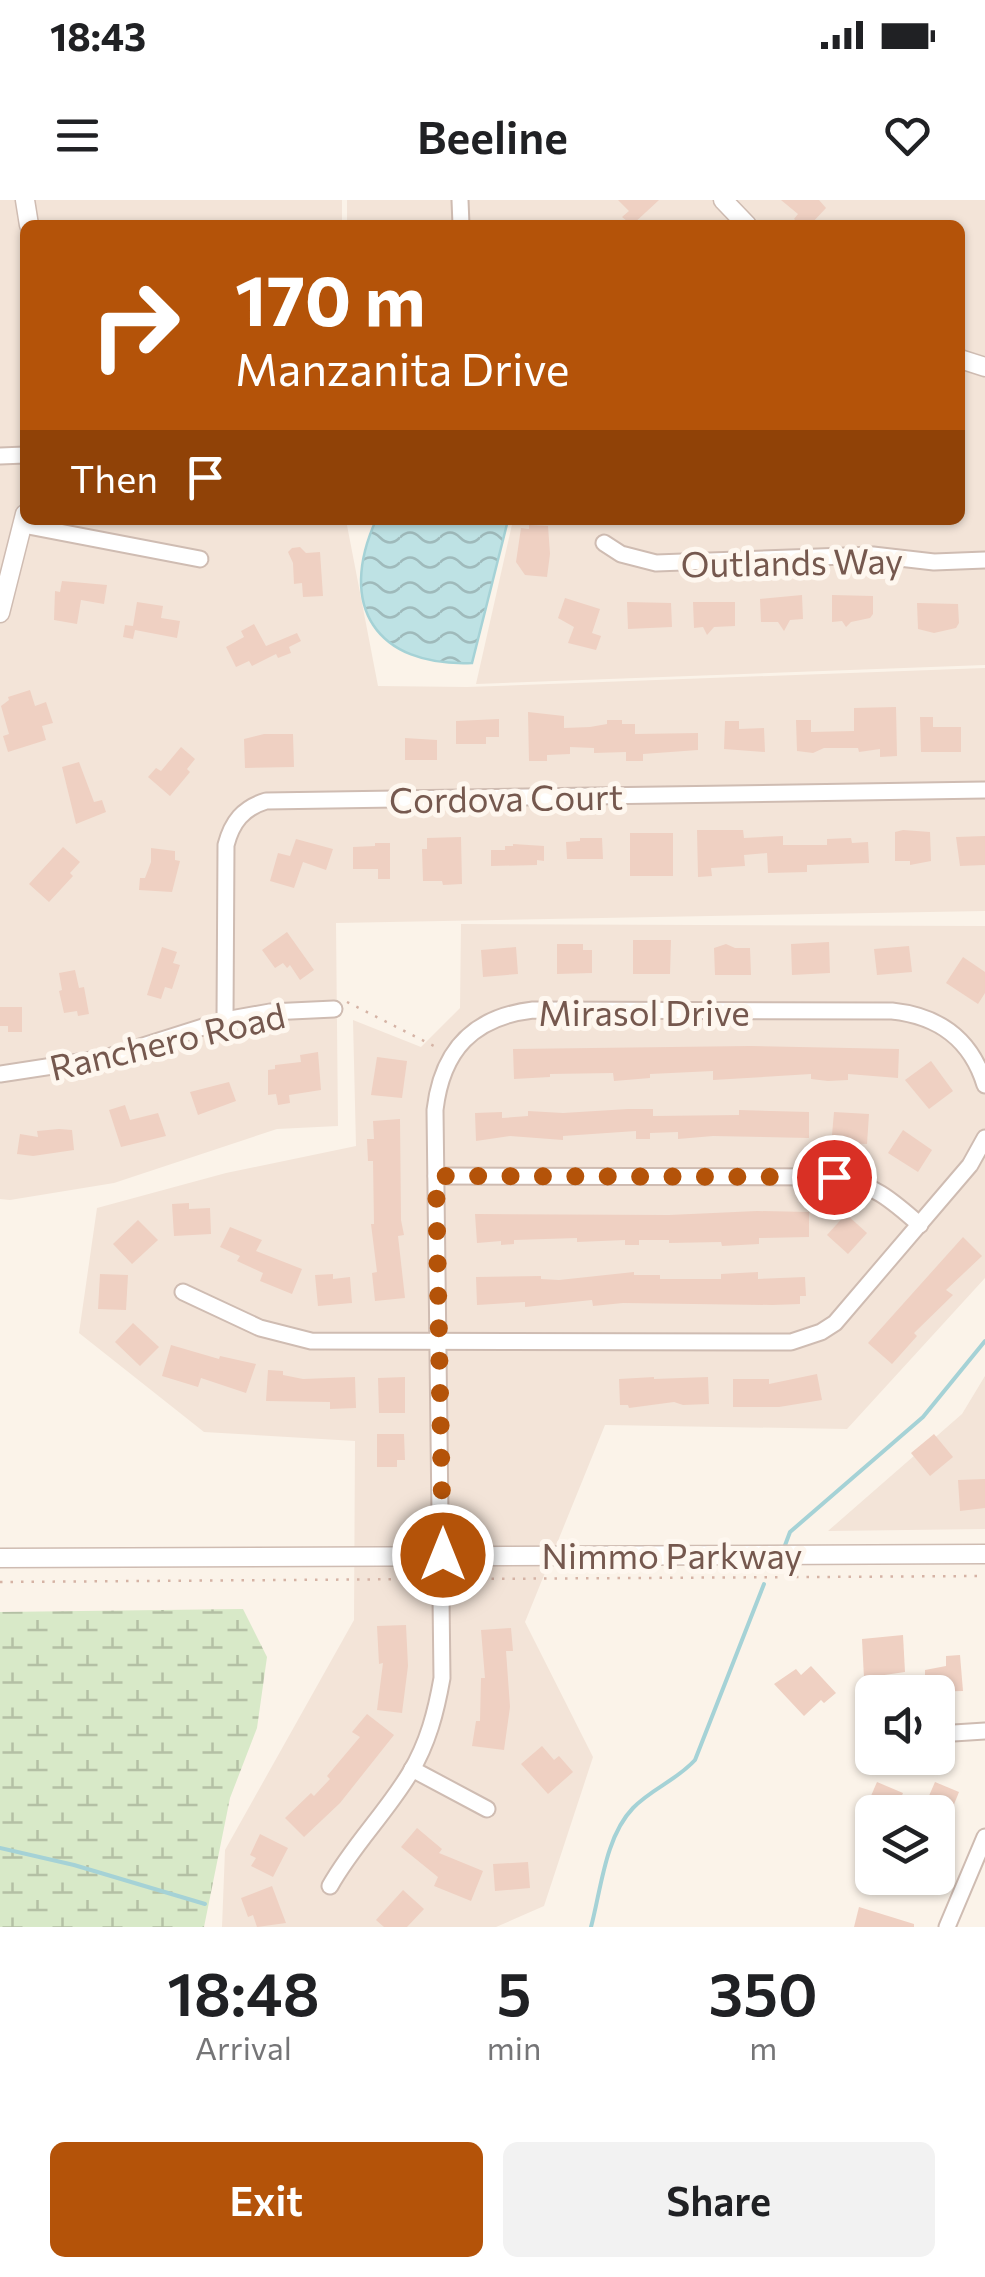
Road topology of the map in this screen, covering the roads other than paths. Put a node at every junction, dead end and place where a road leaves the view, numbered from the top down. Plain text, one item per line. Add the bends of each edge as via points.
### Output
1 (723, 200) edge
2 (742, 220) edge
3 (22, 525) edge
4 (50, 525) edge
5 (604, 544) dead end
6 (200, 559) dead end
7 (985, 560) edge
8 (0, 613) edge
9 (985, 790) edge
10 (332, 1008) road end
11 (225, 1020) junction
12 (0, 1074) edge
13 (985, 1085) edge
14 (985, 1138) edge
15 (436, 1176) junction
16 (920, 1225) junction
17 (183, 1292) dead end
18 (440, 1341) junction
19 (985, 1554) edge
20 (443, 1555) junction
21 (0, 1558) edge
22 (985, 1732) edge
23 (955, 1733) edge
24 (412, 1769) junction
25 (487, 1809) dead end
26 (985, 1837) edge
27 (330, 1886) dead end
28 (947, 1927) edge

1 - 2 street
3 - 8 street
4 - 6 street
5 - 7 street, Outlands Way via 656,563 873,555
9 - 11 street, Cordova Court via 266,801 236,820 226,845
10 - 11 street, Ranchero Road
11 - 12 street, Ranchero Road via 105,1058
13 - 15 street, Mirasol Drive via 952,1032 910,1013 516,1012 472,1033 442,1073
14 - 16 street
15 - 16 street via 834,1177 880,1191
15 - 18 street, Mirasol Drive
16 - 18 street via 846,1312 806,1338
17 - 18 street via 294,1338
18 - 20 street, Mirasol Drive
19 - 20 street, Nimmo Parkway
20 - 21 street, Nimmo Parkway
20 - 24 street, Mirasol Drive via 442,1678 430,1731
22 - 23 street
24 - 25 street
24 - 27 street, Mirasol Drive
26 - 28 street

